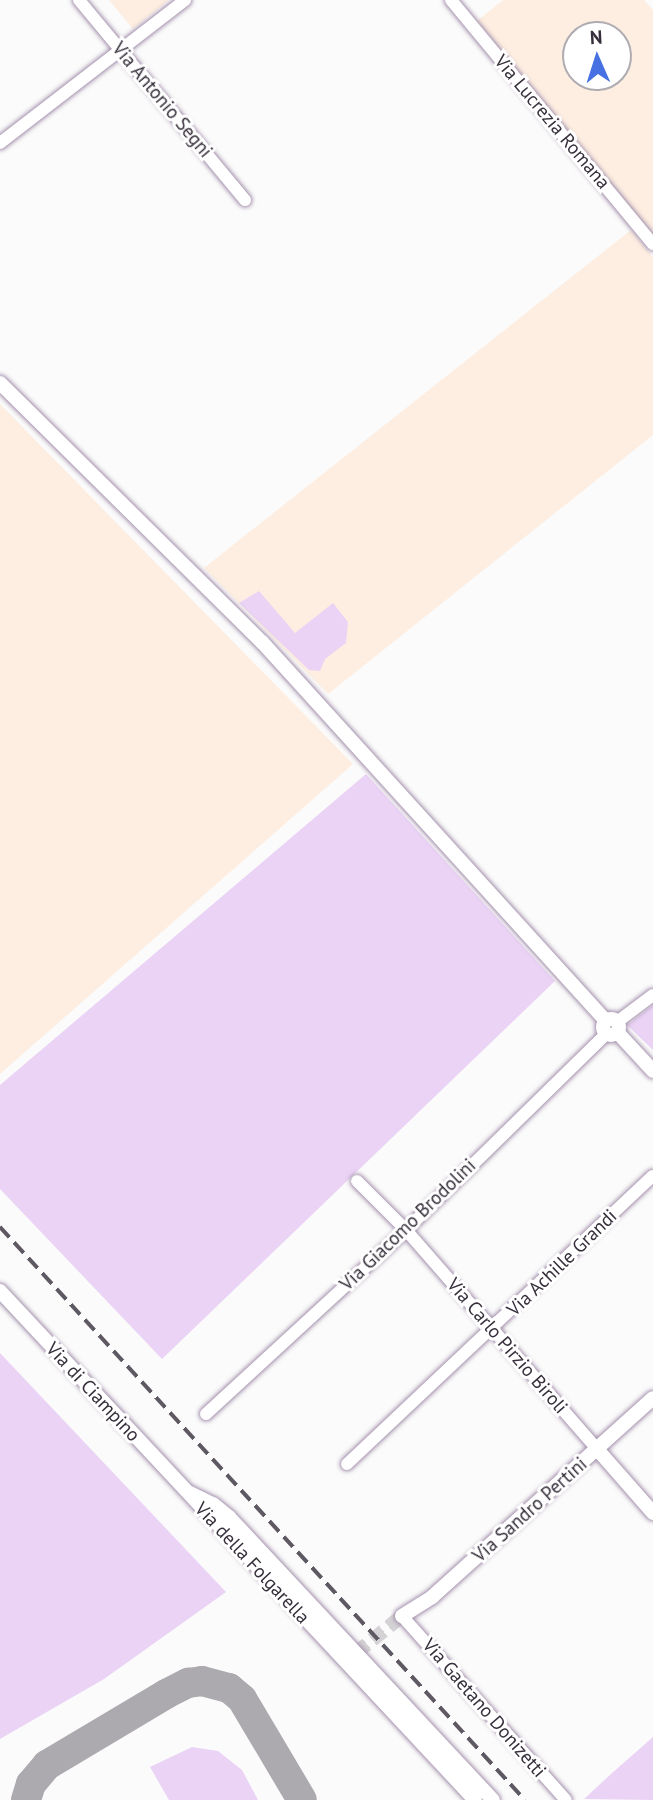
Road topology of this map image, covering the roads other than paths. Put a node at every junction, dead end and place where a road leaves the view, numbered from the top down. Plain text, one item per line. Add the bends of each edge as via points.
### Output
1 (79, 0) edge
2 (185, 0) edge
3 (452, 0) edge
4 (121, 51) junction
5 (0, 144) edge
6 (245, 200) dead end
7 (653, 244) edge
8 (0, 383) edge
9 (653, 995) edge
10 (612, 1027) junction
11 (653, 1071) edge
12 (653, 1176) edge
13 (357, 1181) dead end
14 (406, 1230) junction
15 (0, 1292) edge
16 (492, 1329) junction
17 (653, 1398) edge
18 (206, 1414) dead end
19 (597, 1449) junction
20 (347, 1464) dead end
21 (186, 1492) junction
22 (653, 1513) edge
23 (402, 1616) joint
24 (475, 1800) edge
25 (493, 1800) edge
26 (566, 1800) edge

1 - 4 street, Via Antonio Segni
2 - 4 street
3 - 7 street, Via Lucrezia Romana
4 - 5 street
4 - 6 street, Via Antonio Segni
8 - 10 street via 262,642
9 - 10 street, Via Giacomo Brodolini
10 - 11 street
10 - 14 street, Via Giacomo Brodolini
12 - 16 street, Via Achille Grandi
13 - 14 street, Via Carlo Pirzio Biroli
14 - 16 street, Via Carlo Pirzio Biroli
14 - 18 street, Via Giacomo Brodolini
15 - 21 street, Via di Ciampino
16 - 19 street, Via Carlo Pirzio Biroli
16 - 20 street, Via Achille Grandi
17 - 19 street, Via Sandro Pertini
19 - 22 street, Via Carlo Pirzio Biroli
19 - 23 street, Via Sandro Pertini via 428,1600
21 - 24 street, Via della Folgarella
21 - 25 street, Via della Folgarella via 229,1517
23 - 26 street, Via Gaetano Donizetti

